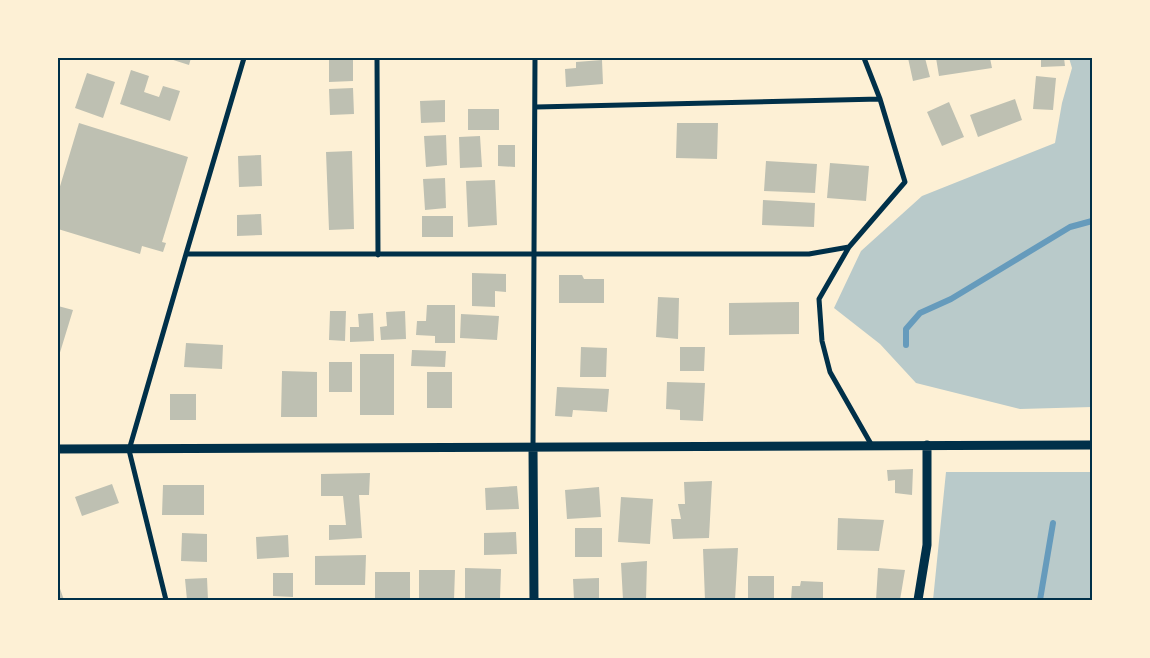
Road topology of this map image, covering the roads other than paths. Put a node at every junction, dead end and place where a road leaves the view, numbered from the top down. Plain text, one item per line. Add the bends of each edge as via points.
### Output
1 (244, 58) edge
2 (377, 58) edge
3 (535, 58) edge
4 (864, 58) edge
5 (880, 99) junction
6 (536, 107) junction
7 (849, 247) junction
8 (186, 254) junction
9 (536, 254) junction
10 (378, 255) junction
11 (871, 444) junction
12 (927, 445) junction
13 (1092, 445) edge
14 (533, 447) junction
15 (58, 449) edge
16 (129, 450) junction
17 (166, 600) edge
18 (534, 600) edge
19 (918, 600) edge

1 - 8 street
2 - 10 street
3 - 6 street
4 - 5 street
5 - 6 street
5 - 7 street via 904,182
6 - 9 street
7 - 9 street via 809,254
7 - 11 street via 818,299 822,341 830,372
8 - 10 street
8 - 16 street
9 - 10 street
9 - 14 street
11 - 12 street
11 - 14 street
12 - 13 street
12 - 19 street via 927,545
14 - 16 street
14 - 18 street
15 - 16 street
16 - 17 street

